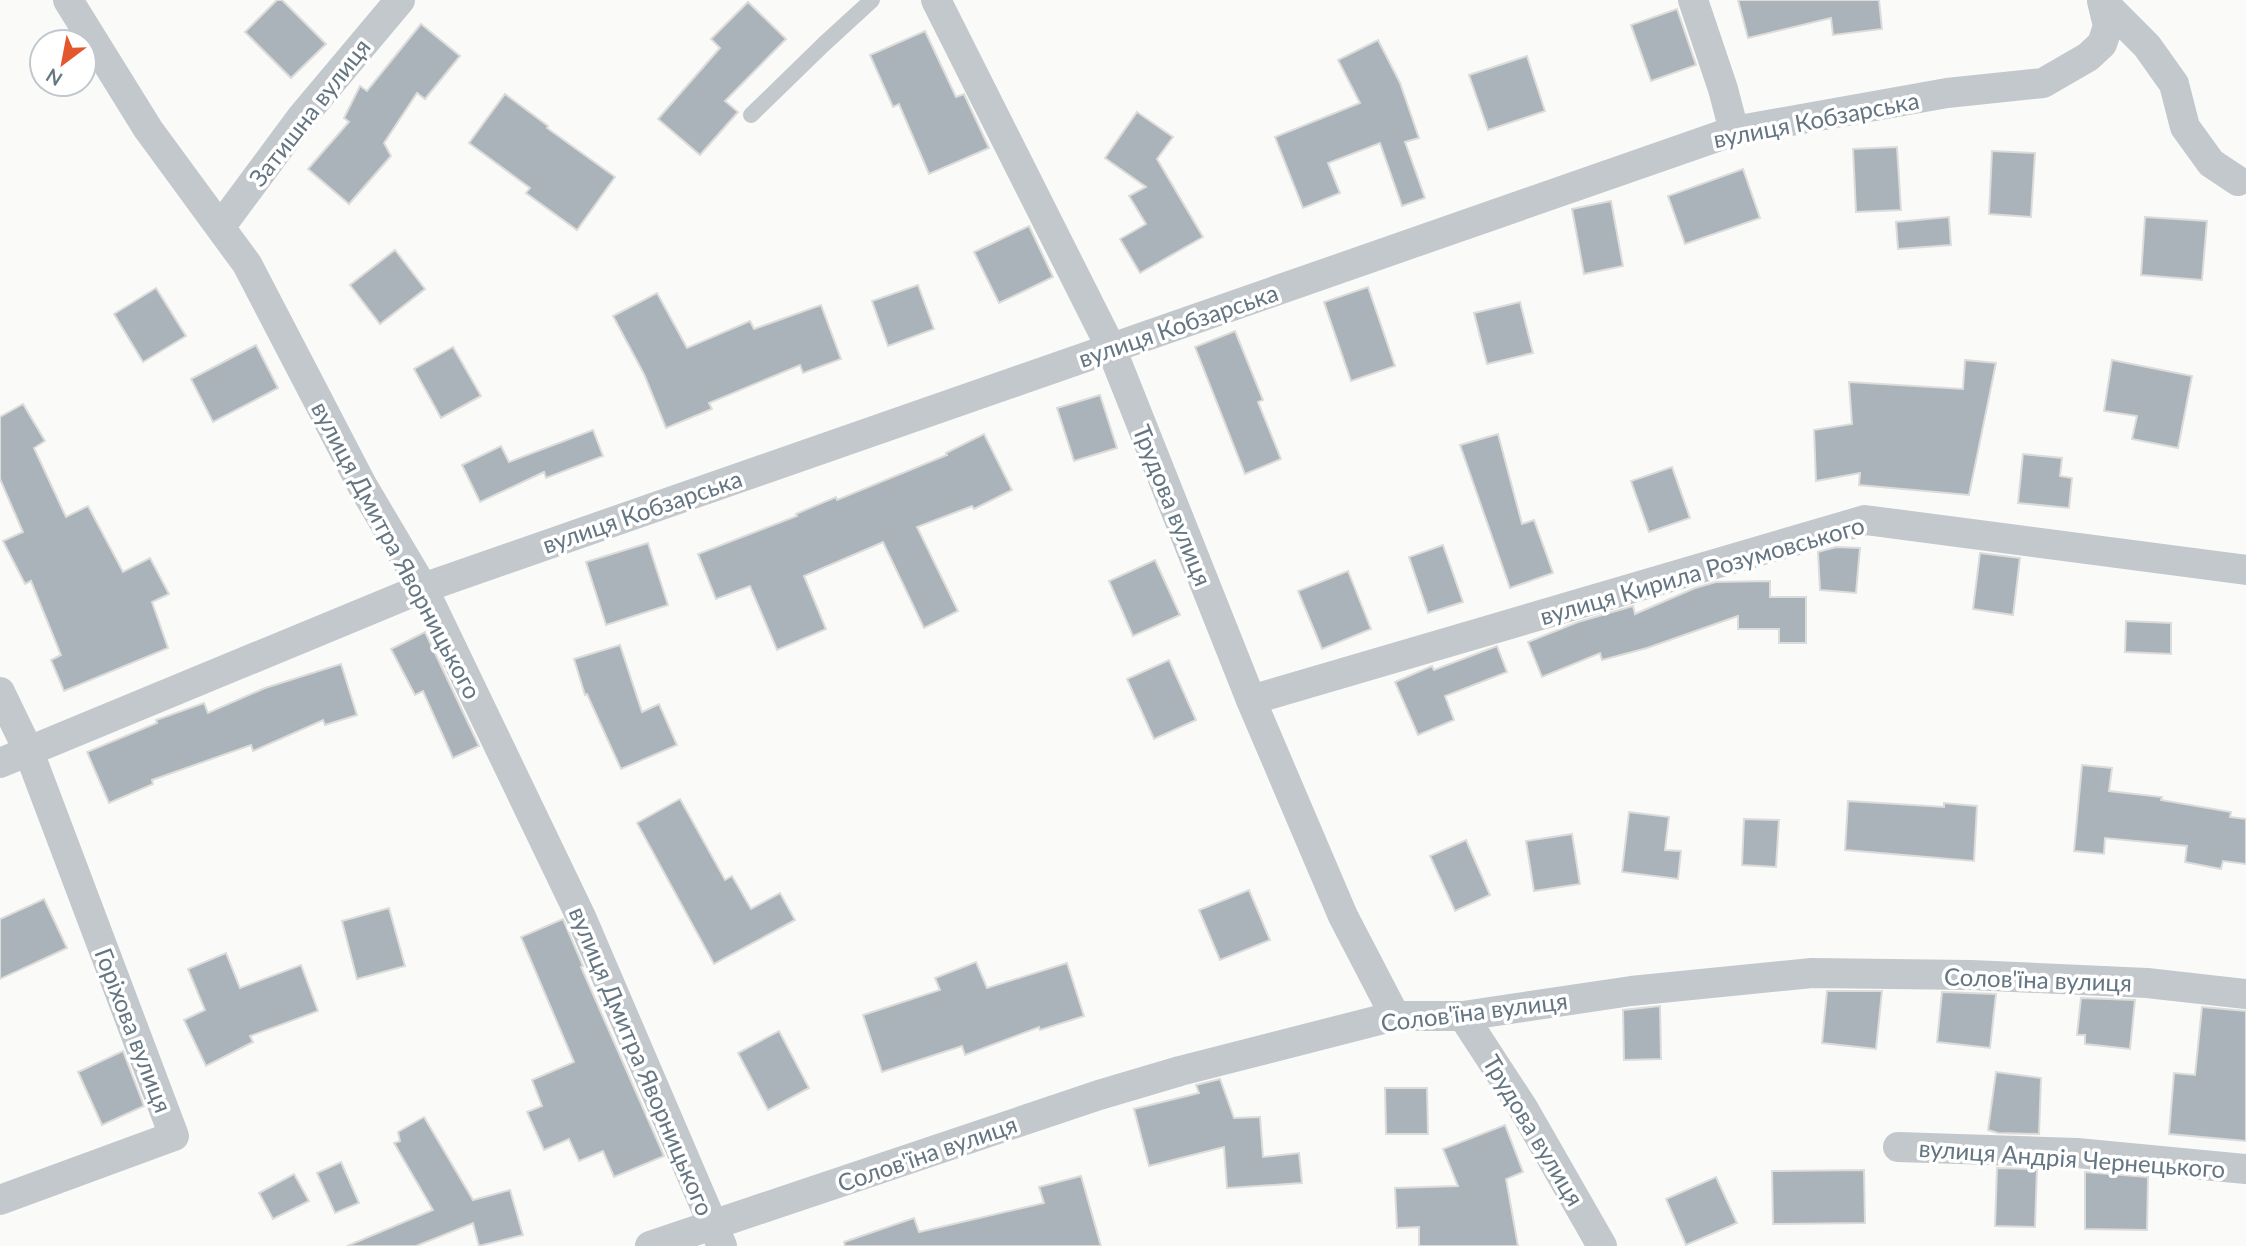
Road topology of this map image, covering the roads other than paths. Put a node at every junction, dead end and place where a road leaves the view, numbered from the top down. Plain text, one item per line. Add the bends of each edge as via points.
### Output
1 (68, 0) edge
2 (401, 0) edge
3 (872, 0) edge
4 (936, 0) edge
5 (1693, 0) edge
6 (2102, 1) edge
7 (751, 115) dead end
8 (1734, 131) junction
9 (2242, 183) edge
10 (221, 226) junction
11 (1111, 348) junction
12 (2246, 569) edge
13 (423, 588) junction
14 (0, 692) edge
15 (1251, 700) junction
16 (29, 752) junction
17 (0, 763) edge
18 (2246, 994) edge
19 (1395, 1016) junction
20 (1463, 1016) junction
21 (1898, 1147) dead end
22 (2246, 1169) edge
23 (0, 1200) edge
24 (718, 1236) edge
25 (650, 1246) edge
26 (1602, 1246) edge

1 - 10 street, вулиця Дмитра Яворницького via 148,128
2 - 10 street, Затишна вулиця via 301,118
3 - 7 lane
4 - 11 street, Трудова вулиця
5 - 8 street
6 - 8 street, вулиця Кобзарська via 2108,26 2102,44 2043,83 1947,93
6 - 9 street, вулиця Кобзарська via 2147,46 2174,84 2185,127 2211,163
8 - 11 street, вулиця Кобзарська
10 - 13 street, вулиця Дмитра Яворницького via 247,264 362,485
11 - 13 street, вулиця Кобзарська
11 - 15 street, Трудова вулиця
12 - 15 street, вулиця Кирила Розумовського via 1865,520
13 - 16 street, вулиця Кобзарська
13 - 24 street, вулиця Дмитра Яворницького via 581,917
14 - 16 street
15 - 19 street, Трудова вулиця via 1343,916
16 - 17 street, вулиця Кобзарська
16 - 23 street, Горіхова вулиця via 174,1136
18 - 20 street, Солов'їна вулиця via 2134,982 1812,973 1631,991
19 - 20 street, Солов'їна вулиця
19 - 24 street, Солов'їна вулиця via 1099,1095
20 - 26 street, Трудова вулиця via 1523,1108
21 - 22 street, вулиця Андрія Чернецького via 2077,1153
24 - 25 street, Солов'їна вулиця

